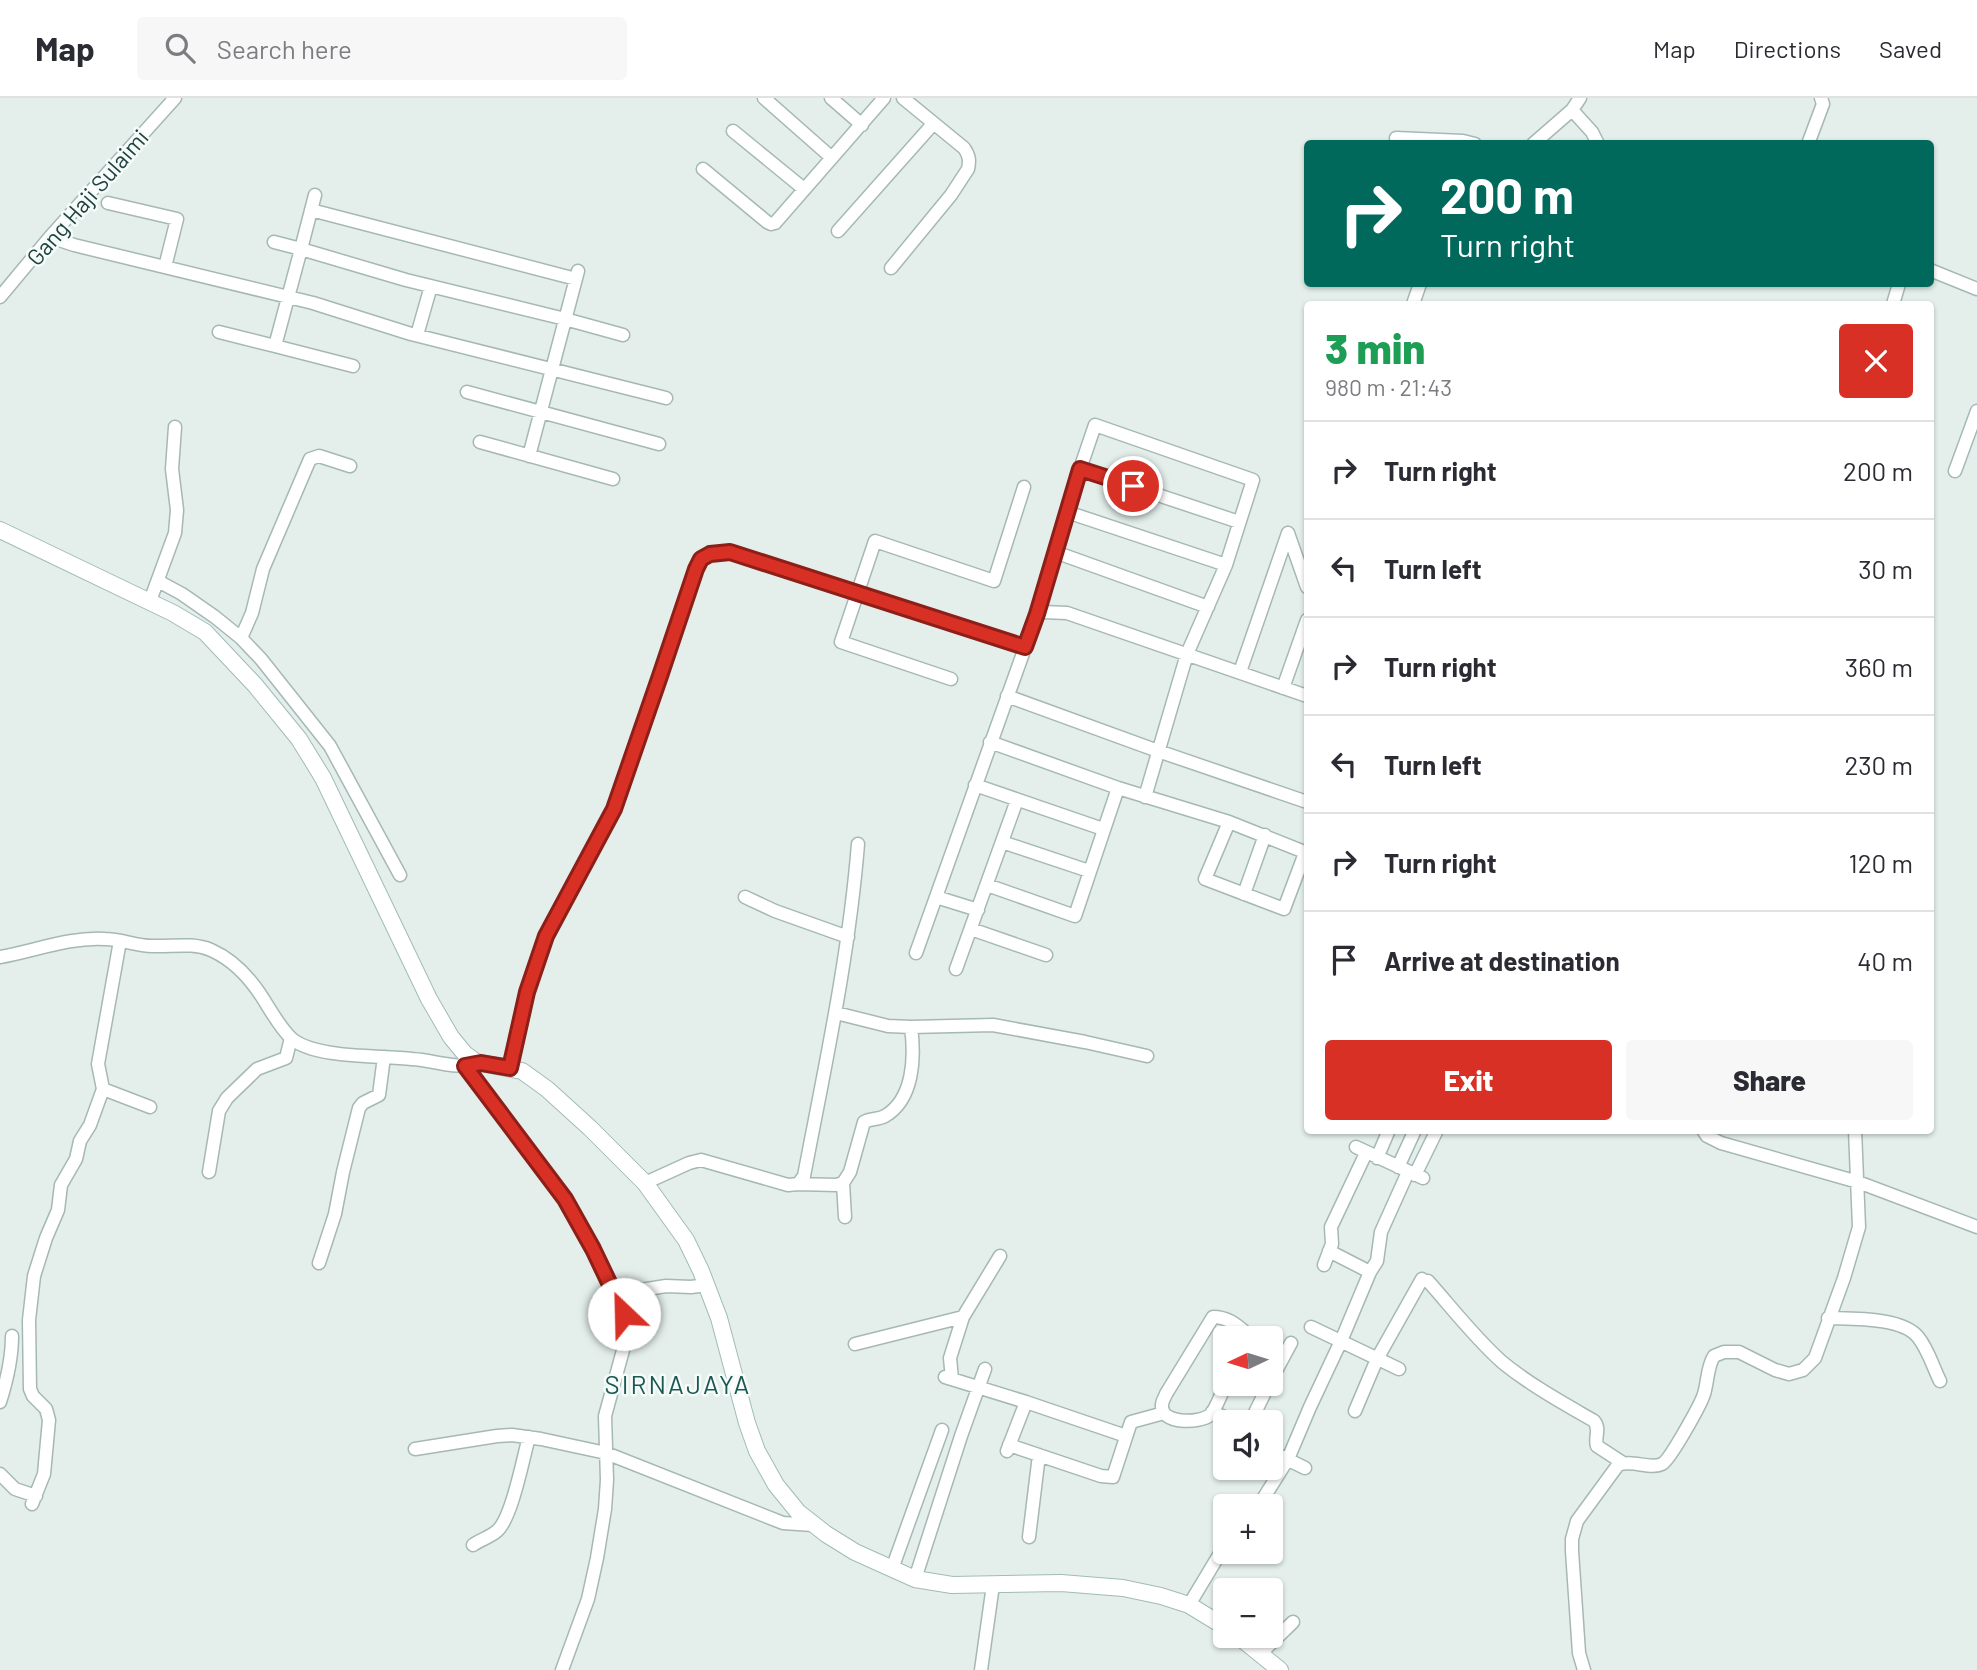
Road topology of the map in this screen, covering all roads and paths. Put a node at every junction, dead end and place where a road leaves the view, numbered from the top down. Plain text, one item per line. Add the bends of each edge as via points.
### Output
1 (175, 98) edge
2 (764, 98) edge
3 (831, 98) edge
4 (884, 98) edge
5 (903, 98) edge
6 (1580, 98) edge
7 (1821, 98) edge
8 (1572, 110) junction
9 (933, 124) junction
10 (862, 125) junction
11 (733, 131) dead end
12 (1396, 138) dead end
13 (1441, 140) edge
14 (1538, 140) edge
15 (1596, 140) edge
16 (1810, 140) edge
17 (832, 158) junction
18 (703, 169) dead end
19 (804, 189) junction
20 (315, 195) dead end
21 (108, 203) dead end
22 (312, 210) junction
23 (838, 231) dead end
24 (50, 237) junction
25 (274, 242) dead end
26 (301, 249) junction
27 (165, 267) junction
28 (891, 268) dead end
29 (1934, 272) edge
30 (431, 286) junction
31 (1977, 289) edge
32 (0, 297) edge
33 (289, 297) junction
34 (565, 319) junction
35 (219, 332) dead end
36 (417, 335) junction
37 (623, 335) dead end
38 (275, 346) junction
39 (354, 366) dead end
40 (552, 369) junction
41 (467, 392) dead end
42 (666, 398) dead end
43 (1977, 411) edge
44 (541, 412) junction
45 (175, 427) dead end
46 (480, 442) dead end
47 (659, 444) dead end
48 (529, 456) junction
49 (350, 466) dead end
50 (1080, 469) junction
51 (1955, 471) dead end
52 (612, 479) dead end
53 (1024, 487) dead end
54 (1067, 512) junction
55 (1239, 522) junction
56 (0, 530) edge
57 (1055, 552) junction
58 (1226, 565) junction
59 (1304, 578) edge
60 (155, 591) junction
61 (859, 592) junction
62 (178, 603) junction
63 (1208, 607) junction
64 (1037, 614) junction
65 (1304, 628) edge
66 (241, 638) junction
67 (1025, 647) junction
68 (1187, 654) junction
69 (1240, 673) junction
70 (263, 678) junction
71 (951, 679) dead end
72 (1283, 688) junction
73 (1304, 695) edge
74 (1007, 696) junction
75 (990, 742) junction
76 (1158, 751) junction
77 (975, 785) junction
78 (1118, 788) junction
79 (1144, 797) junction
80 (1017, 800) junction
81 (1304, 801) edge
82 (348, 802) junction
83 (1229, 822) junction
84 (1103, 829) junction
85 (1265, 835) junction
86 (1002, 842) junction
87 (858, 844) dead end
88 (1304, 852) edge
89 (1304, 858) edge
90 (1089, 871) junction
91 (400, 875) dead end
92 (987, 885) junction
93 (1244, 894) junction
94 (746, 897) dead end
95 (936, 897) junction
96 (978, 910) junction
97 (971, 929) junction
98 (848, 937) junction
99 (120, 940) junction
100 (916, 953) dead end
101 (1046, 955) dead end
102 (0, 957) edge
103 (957, 969) dead end
104 (836, 1013) junction
105 (911, 1027) junction
106 (291, 1038) junction
107 (1147, 1056) dead end
108 (384, 1058) junction
109 (473, 1065) junction
110 (510, 1068) junction
111 (103, 1089) junction
112 (150, 1107) dead end
113 (1385, 1134) edge
114 (1415, 1134) edge
115 (1435, 1134) edge
116 (1706, 1134) edge
117 (1855, 1134) edge
118 (1366, 1153) junction
119 (209, 1172) dead end
120 (1411, 1173) junction
121 (1858, 1182) junction
122 (645, 1183) junction
123 (843, 1183) junction
124 (798, 1184) junction
125 (845, 1217) dead end
126 (1977, 1227) edge
127 (1329, 1251) junction
128 (1000, 1256) dead end
129 (318, 1263) dead end
130 (1324, 1265) dead end
131 (1370, 1272) junction
132 (707, 1285) junction
133 (616, 1294) junction
134 (963, 1318) junction
135 (1828, 1318) junction
136 (1236, 1326) edge
137 (1311, 1327) dead end
138 (29, 1335) junction
139 (6, 1336) edge
140 (1341, 1341) junction
141 (855, 1343) dead end
142 (1291, 1343) dead end
143 (1283, 1358) edge
144 (1377, 1359) junction
145 (1399, 1369) dead end
146 (985, 1370) dead end
147 (1940, 1381) dead end
148 (979, 1388) junction
149 (1220, 1396) edge
150 (0, 1402) edge
151 (1026, 1402) junction
152 (1355, 1411) dead end
153 (1212, 1412) joint
154 (1164, 1413) junction
155 (961, 1436) junction
156 (1126, 1436) junction
157 (529, 1437) junction
158 (415, 1449) dead end
159 (606, 1453) junction
160 (1039, 1455) junction
161 (1283, 1457) edge
162 (1288, 1459) junction
163 (1623, 1463) junction
164 (1305, 1468) dead end
165 (0, 1474) edge
166 (1266, 1494) edge
167 (813, 1524) junction
168 (1029, 1537) dead end
169 (473, 1545) dead end
170 (1214, 1564) edge
171 (892, 1569) junction
172 (915, 1578) junction
173 (993, 1585) junction
174 (1189, 1605) junction
175 (1213, 1620) edge
176 (1293, 1622) dead end
177 (1253, 1648) edge
178 (1261, 1654) junction
179 (1275, 1669) edge
180 (562, 1670) edge
181 (981, 1670) edge
182 (1584, 1670) edge

1 - 24 street, Gang Haji Sulaimi
2 - 17 street
3 - 10 street
4 - 10 street
5 - 9 street
6 - 8 street
7 - 16 street via 1823,104
8 - 14 street
8 - 15 street
9 - 23 street
9 - 28 street via 964,148 970,159 968,169
10 - 17 street
11 - 19 street
12 - 13 street
17 - 19 street
18 - 19 street via 771,224
20 - 22 street
21 - 27 street via 177,219
22 - 26 street
22 - 34 street via 577,275
24 - 27 street
24 - 32 street, Gang Haji Sulaimi
25 - 26 street
26 - 30 street
26 - 33 street
27 - 33 street
29 - 31 street
30 - 34 street
30 - 36 street
33 - 36 street
33 - 38 street
34 - 37 street
34 - 40 street
35 - 38 street
36 - 40 street
38 - 39 street
40 - 42 street
40 - 44 street
41 - 44 street
43 - 51 street
44 - 47 street
44 - 48 street
45 - 60 street via 172,469 177,521
46 - 48 street
48 - 52 street
49 - 66 street via 319,456 310,459 263,569
50 - 54 street
50 - 55 street
50 - 55 street via 1095,425 1253,480
53 - 61 street via 994,581 875,541
54 - 57 street
54 - 58 street
55 - 58 street
56 - 60 street
57 - 63 street
57 - 64 street
58 - 63 street
59 - 69 street via 1289,533
60 - 62 street
61 - 67 street
61 - 71 street via 841,642
61 - 110 street via 730,552 701,559 614,809 546,936 527,992
62 - 66 street via 215,617
62 - 70 street
63 - 68 street
64 - 67 street
64 - 68 street via 1068,613
65 - 72 street
66 - 70 street
67 - 74 street
68 - 69 street
68 - 76 street
69 - 72 street
70 - 82 street via 306,749
70 - 82 street via 324,738
72 - 73 street
74 - 75 street
74 - 76 street
75 - 77 street
75 - 78 street
76 - 79 street
76 - 81 street
77 - 80 street
77 - 95 street
78 - 79 street
78 - 84 street
79 - 83 street
80 - 84 street
80 - 86 street
82 - 91 street
82 - 109 street via 387,913 450,1037
83 - 85 street
83 - 93 street via 1205,879
84 - 90 street
85 - 88 street
85 - 93 street
86 - 90 street
86 - 92 street
87 - 98 street
89 - 93 street via 1284,909
90 - 92 street via 1075,916
92 - 96 street
94 - 98 street
95 - 96 street
95 - 100 street
96 - 97 street
97 - 101 street
97 - 103 street
98 - 104 street
99 - 102 street via 64,942
99 - 106 street via 150,946 205,947 225,957 254,984
99 - 111 street via 98,1064
104 - 105 street
104 - 124 street via 804,1176
105 - 107 street via 993,1025
105 - 123 street via 913,1059 905,1092 891,1112 863,1122
106 - 108 street via 320,1051
106 - 119 street via 286,1058 257,1069 222,1106
108 - 109 street
108 - 129 street via 379,1095 359,1108 335,1214
109 - 110 street
109 - 133 street via 565,1199
110 - 122 street via 547,1089
111 - 112 street
111 - 138 street via 61,1185 58,1210 38,1260
113 - 118 street
114 - 120 street
115 - 120 street
116 - 121 street via 1721,1143
117 - 121 street
118 - 120 street
118 - 127 street via 1331,1227
120 - 131 street via 1381,1232 1377,1261
121 - 126 street
121 - 135 street via 1859,1227
122 - 124 street via 701,1160
122 - 132 street via 686,1240
123 - 124 street
123 - 125 street
127 - 130 street
127 - 131 street
128 - 134 street
131 - 140 street
132 - 133 street
132 - 167 street via 757,1451 786,1499
133 - 159 street via 624,1314 625,1343 605,1416
134 - 141 street
134 - 148 street via 948,1378
135 - 147 street via 1868,1320 1910,1330 1923,1345
135 - 163 street via 1815,1358 1797,1373 1782,1373 1739,1352 1714,1356 1699,1408 1665,1462 1654,1466
136 - 154 street via 1213,1317 1166,1394
137 - 140 street
138 - 139 street
138 - 165 street via 30,1389 49,1420 44,1474 34,1500
139 - 150 street via 12,1350
140 - 144 street
140 - 162 street
142 - 143 street
144 - 145 street
144 - 152 street
144 - 163 street via 1425,1280 1503,1363 1596,1423 1597,1446
146 - 148 street
148 - 151 street
148 - 155 street
149 - 153 street
151 - 156 street
151 - 160 street via 1008,1448
153 - 154 street via 1193,1421
154 - 156 street via 1130,1422
155 - 171 street via 938,1428
155 - 172 street
156 - 160 street via 1113,1477
157 - 158 street via 497,1436
157 - 159 street
157 - 169 street via 505,1519 498,1530
159 - 167 street via 783,1523
159 - 180 street via 605,1509 597,1558 588,1599
160 - 168 street
161 - 162 street
162 - 164 street
162 - 166 street
163 - 182 street via 1574,1529 1579,1653
167 - 171 street via 855,1552
170 - 174 street
171 - 172 street
172 - 173 street via 952,1585
173 - 174 street via 1100,1585 1144,1591
173 - 181 street
174 - 175 street
176 - 178 street
177 - 178 street
178 - 179 street

